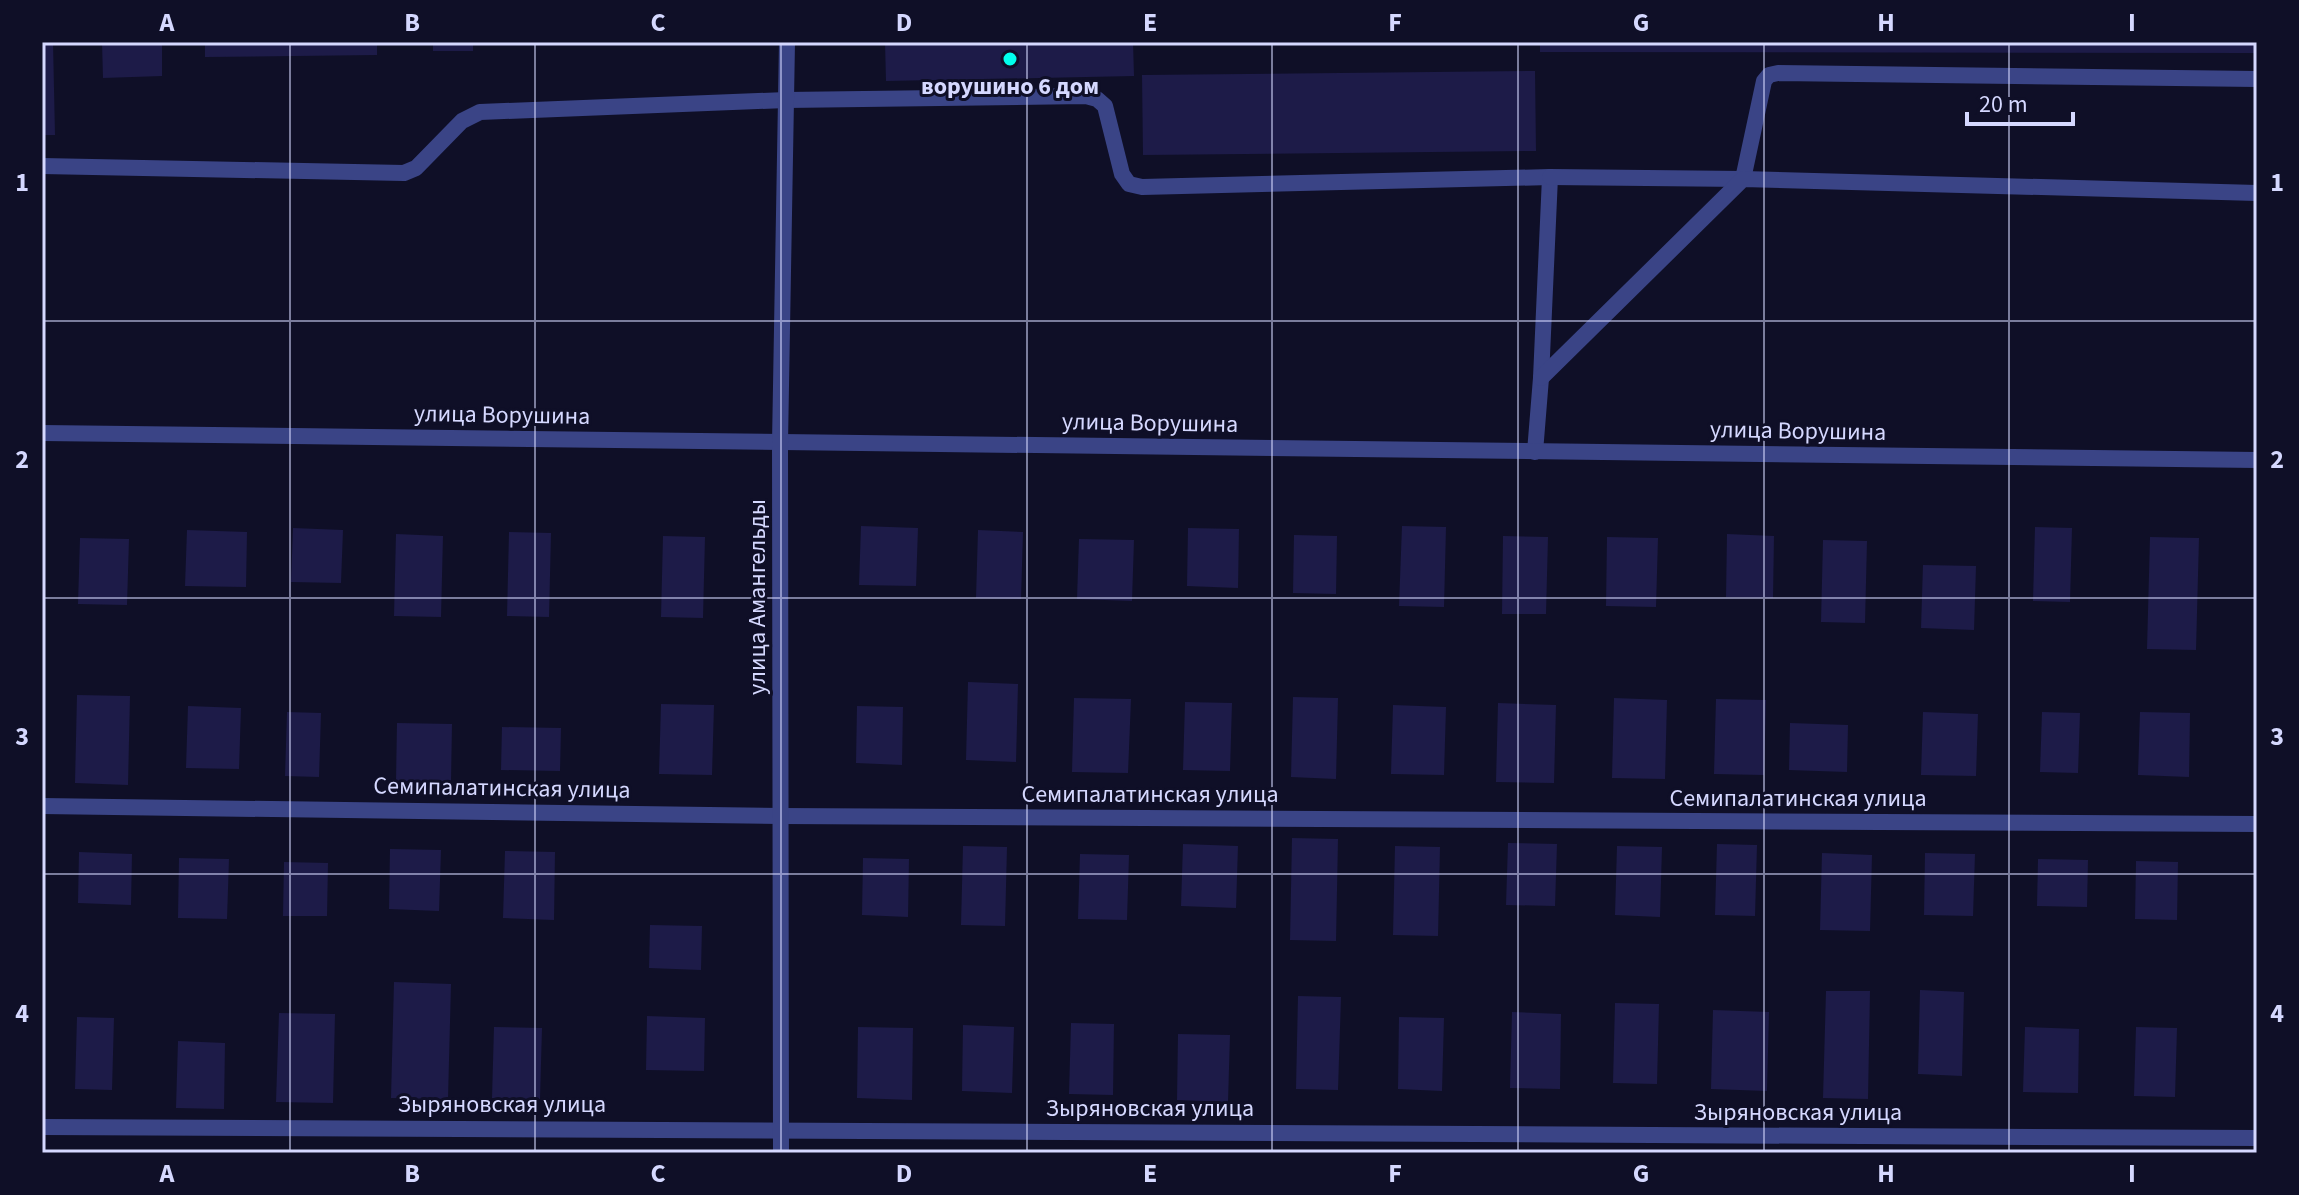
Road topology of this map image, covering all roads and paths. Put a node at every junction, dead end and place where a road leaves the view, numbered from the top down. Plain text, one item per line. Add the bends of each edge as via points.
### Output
1 (787, 42) edge
2 (2257, 79) edge
3 (786, 100) junction
4 (42, 166) edge
5 (1550, 177) junction
6 (1743, 179) junction
7 (2257, 193) edge
8 (1541, 378) junction
9 (42, 433) edge
10 (780, 443) junction
11 (1535, 452) junction
12 (2257, 460) edge
13 (42, 806) edge
14 (781, 816) junction
15 (2257, 824) edge
16 (42, 1127) edge
17 (781, 1129) junction
18 (2257, 1138) edge
19 (781, 1153) edge

1 - 3 street, улица Амангельды
2 - 6 street via 1778,73 1764,81
3 - 4 street via 480,112 462,121 416,168 404,173
3 - 5 street via 1086,96 1105,106 1122,174 1129,184 1142,187
3 - 10 street, улица Амангельды
5 - 6 street
5 - 8 street
6 - 7 street
6 - 8 street
8 - 11 street
9 - 10 street, улица Ворушина
10 - 11 street, улица Ворушина
10 - 14 street, улица Амангельды
11 - 12 street, улица Ворушина
13 - 14 street, Семипалатинская улица
14 - 15 street, Семипалатинская улица
14 - 17 street, улица Амангельды
16 - 17 street, Зыряновская улица
17 - 18 street, Зыряновская улица
17 - 19 street, улица Амангельды

